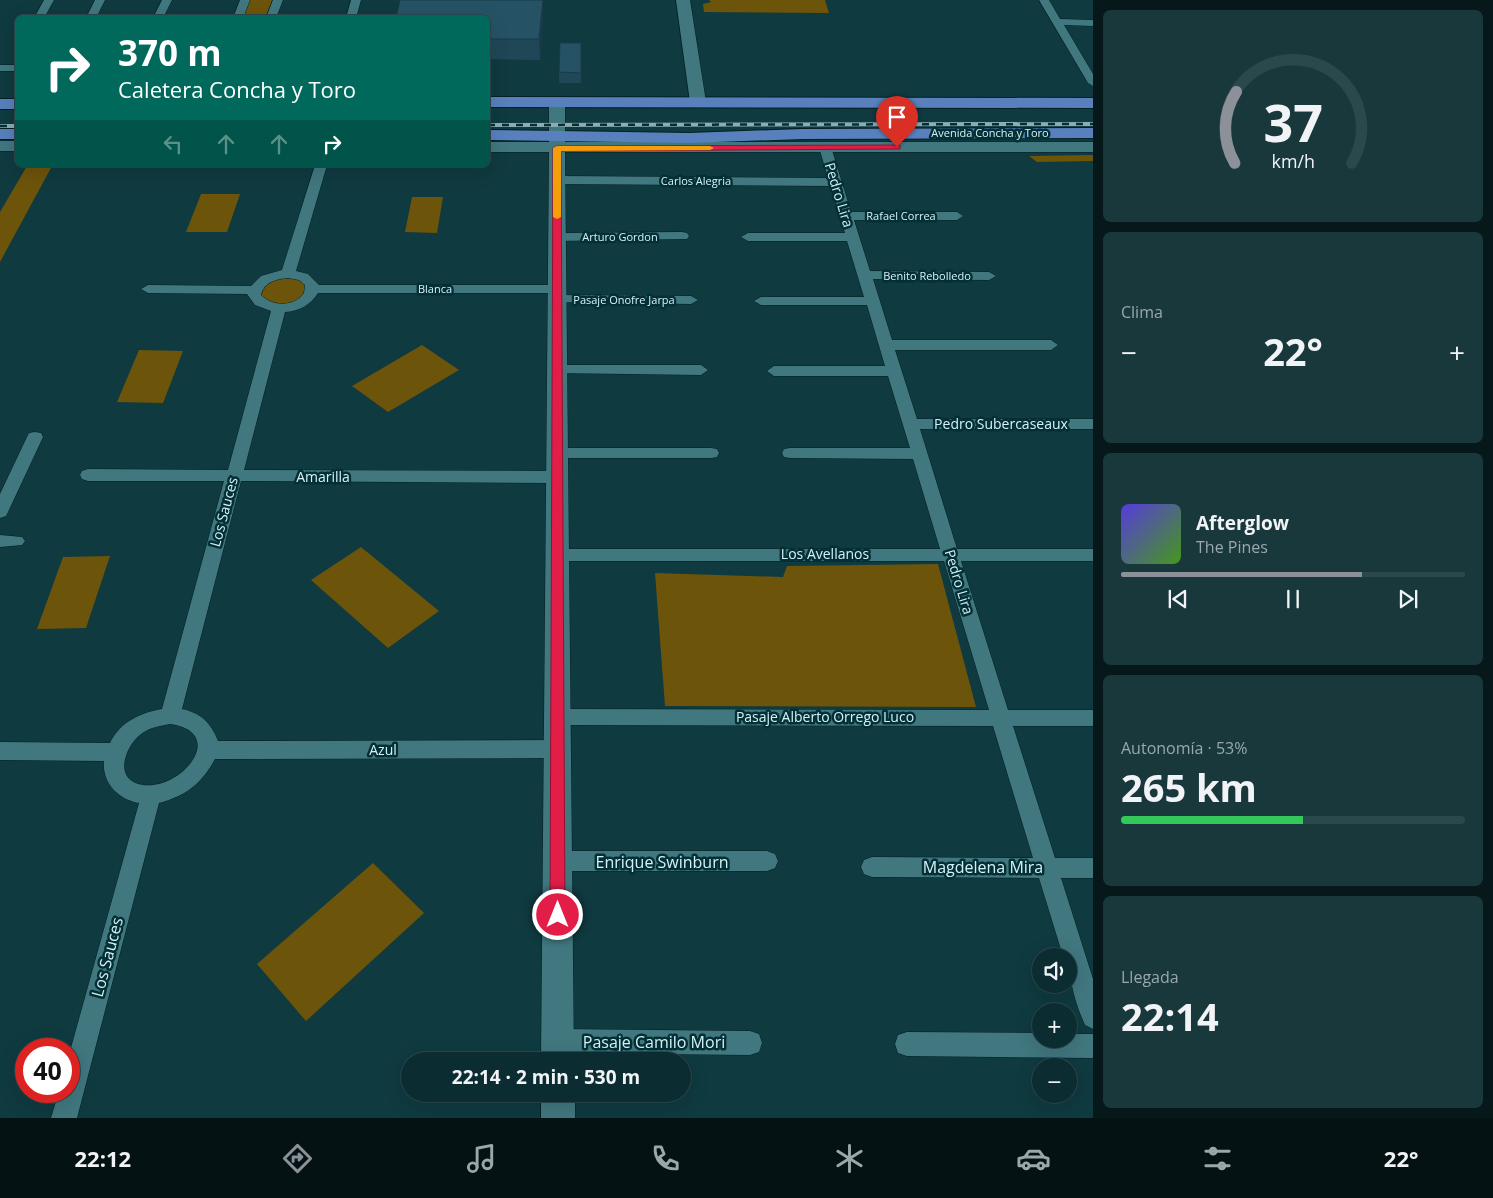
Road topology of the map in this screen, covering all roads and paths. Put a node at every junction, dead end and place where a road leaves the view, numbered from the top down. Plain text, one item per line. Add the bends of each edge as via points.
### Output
1 (49, 0) edge
2 (100, 0) edge
3 (166, 0) edge
4 (245, 0) edge
5 (278, 0) edge
6 (356, 0) edge
7 (683, 0) edge
8 (1044, 0) edge
9 (41, 15) edge
10 (92, 15) edge
11 (159, 15) edge
12 (239, 15) edge
13 (272, 15) edge
14 (352, 15) edge
15 (1057, 22) junction
16 (1093, 23) edge
17 (1076, 55) junction
18 (1093, 55) edge
19 (1093, 84) edge
20 (490, 102) edge
21 (557, 102) junction
22 (698, 102) junction
23 (1093, 103) edge
24 (0, 104) edge
25 (15, 104) edge
26 (842, 133) junction
27 (1093, 133) edge
28 (0, 134) edge
29 (15, 134) edge
30 (490, 135) edge
31 (557, 143) junction
32 (0, 146) edge
33 (15, 146) edge
34 (490, 147) edge
35 (825, 147) junction
36 (934, 147) junction
37 (1093, 147) edge
38 (320, 167) edge
39 (557, 180) junction
40 (835, 182) junction
41 (846, 216) junction
42 (957, 216) dead end
43 (682, 236) dead end
44 (557, 237) junction
45 (748, 237) dead end
46 (852, 237) junction
47 (288, 274) junction
48 (864, 276) junction
49 (989, 276) dead end
50 (148, 289) dead end
51 (313, 289) junction
52 (255, 290) junction
53 (557, 294) junction
54 (691, 300) dead end
55 (761, 301) dead end
56 (872, 301) junction
57 (279, 308) junction
58 (885, 345) junction
59 (1051, 345) dead end
60 (557, 370) junction
61 (701, 370) dead end
62 (774, 371) dead end
63 (893, 371) junction
64 (910, 424) junction
65 (1093, 424) edge
66 (35, 437) dead end
67 (711, 453) dead end
68 (790, 453) dead end
69 (919, 454) junction
70 (557, 465) junction
71 (88, 475) dead end
72 (234, 477) junction
73 (0, 512) edge
74 (950, 554) junction
75 (1093, 554) edge
76 (557, 555) junction
77 (170, 716) junction
78 (557, 716) junction
79 (1001, 718) junction
80 (1093, 718) edge
81 (208, 750) junction
82 (558, 750) junction
83 (0, 751) edge
84 (114, 752) junction
85 (151, 796) junction
86 (558, 861) junction
87 (767, 862) dead end
88 (872, 867) dead end
89 (1047, 868) junction
90 (1093, 868) edge
91 (1093, 1017) edge
92 (750, 1043) dead end
93 (907, 1044) dead end
94 (1093, 1046) edge
95 (558, 1051) edge
96 (558, 1102) edge
97 (64, 1118) edge
98 (558, 1118) edge

1 - 9 street
2 - 10 street
3 - 11 street
4 - 12 street
5 - 13 street
6 - 14 street
7 - 22 street
8 - 15 street
15 - 16 street
15 - 17 street
17 - 18 street
17 - 19 street
20 - 21 main road
21 - 22 main road
21 - 31 street
22 - 23 main road via 850,105
24 - 25 main road
26 - 27 main road, Avenida Concha y Toro
26 - 31 main road, Avenida Concha y Toro
26 - 36 main road
28 - 29 main road
30 - 31 main road, Avenida Concha y Toro
31 - 34 street
31 - 35 street
31 - 39 street
32 - 33 street
35 - 36 street
35 - 40 street, Pedro Lira
36 - 37 street
38 - 47 street
39 - 40 street, Carlos Alegria
39 - 44 street
40 - 41 street, Pedro Lira
41 - 42 street, Rafael Correa
41 - 46 street, Pedro Lira
43 - 44 street, Arturo Gordon
44 - 53 street
45 - 46 street
46 - 48 street, Pedro Lira
47 - 51 street via 303,276
47 - 52 street via 271,277
48 - 49 street, Benito Rebolledo
48 - 56 street, Pedro Lira
50 - 52 street
51 - 53 street, Blanca
51 - 57 street via 302,303
52 - 57 street via 254,295 262,305
53 - 54 street, Pasaje Onofre Jarpa
53 - 60 street
55 - 56 street
56 - 58 street, Pedro Lira
57 - 72 street, Los Sauces
58 - 59 street
58 - 63 street, Pedro Lira
60 - 61 street
60 - 70 street
62 - 63 street
63 - 64 street, Pedro Lira
64 - 65 street, Pedro Subercaseaux
64 - 69 street, Pedro Lira
66 - 73 street
67 - 70 street, Amarilla
68 - 69 street
69 - 74 street, Pedro Lira
70 - 72 street, Amarilla
70 - 76 street
71 - 72 street, Amarilla
72 - 77 street, Los Sauces
74 - 75 street, Los Avellanos
74 - 76 street, Los Avellanos
74 - 79 street, Pedro Lira
76 - 78 street
77 - 81 street via 189,719 200,727
77 - 84 street via 154,718 134,728
78 - 79 street, Pasaje Alberto Orrego Luco
78 - 82 street
79 - 80 street, Pasaje Alberto Orrego Luco
79 - 89 street, Pedro Lira
81 - 82 street, Azul
81 - 85 street via 196,774 178,789
82 - 86 street
83 - 84 street
84 - 85 street via 115,777 128,791
85 - 97 street, Los Sauces
86 - 87 street, Enrique Swinburn
86 - 95 street
88 - 89 street, Magdelena Mira
89 - 90 street, Magdelena Mira
89 - 91 street, Pedro Lira
92 - 95 street, Pasaje Camilo Mori
93 - 94 street
96 - 98 street

